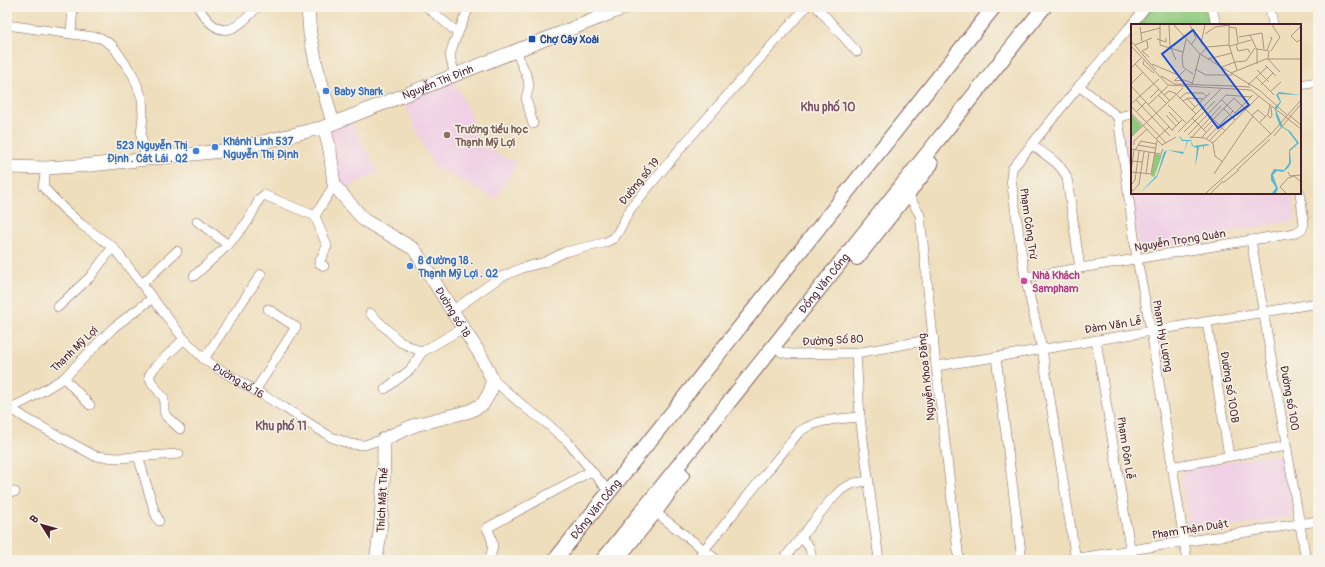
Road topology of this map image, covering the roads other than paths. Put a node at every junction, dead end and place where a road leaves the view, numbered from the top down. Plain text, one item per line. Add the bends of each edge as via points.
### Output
1 (73, 7) edge
2 (198, 7) edge
3 (257, 7) edge
4 (308, 7) edge
5 (427, 7) edge
6 (469, 7) edge
7 (626, 7) edge
8 (806, 7) edge
9 (817, 7) edge
10 (986, 7) edge
11 (994, 7) edge
12 (1146, 7) edge
13 (1212, 7) edge
14 (1270, 7) edge
15 (1045, 11) edge
16 (1134, 24) edge
17 (1216, 24) edge
18 (1273, 24) edge
19 (7, 25) edge
20 (1131, 29) edge
21 (71, 33) junction
22 (458, 33) junction
23 (516, 52) junction
24 (857, 52) dead end
25 (455, 76) junction
26 (1318, 82) edge
27 (1079, 86) junction
28 (1301, 86) edge
29 (1131, 114) edge
30 (1118, 116) junction
31 (533, 124) dead end
32 (329, 125) junction
33 (1032, 145) junction
34 (146, 160) junction
35 (7, 167) edge
36 (46, 168) junction
37 (334, 185) junction
38 (908, 194) junction
39 (1300, 194) edge
40 (315, 216) junction
41 (197, 221) dead end
42 (1251, 240) junction
43 (228, 245) junction
44 (113, 247) junction
45 (177, 251) dead end
46 (1137, 259) junction
47 (784, 265) junction
48 (324, 266) dead end
49 (1080, 268) junction
50 (261, 274) dead end
51 (194, 276) dead end
52 (1025, 277) junction
53 (142, 284) junction
54 (153, 298) junction
55 (1318, 303) edge
56 (58, 307) dead end
57 (268, 309) dead end
58 (452, 311) junction
59 (1263, 312) junction
60 (370, 313) dead end
61 (1207, 322) junction
62 (463, 328) junction
63 (1151, 331) junction
64 (184, 339) junction
65 (934, 339) junction
66 (1096, 340) junction
67 (1042, 349) junction
68 (776, 351) junction
69 (422, 352) junction
70 (856, 353) junction
71 (996, 357) junction
72 (204, 359) junction
73 (936, 366) junction
74 (64, 378) junction
75 (492, 379) junction
76 (385, 389) dead end
77 (255, 391) junction
78 (90, 405) dead end
79 (9, 409) edge
80 (860, 417) junction
81 (180, 429) dead end
82 (384, 439) junction
83 (1286, 446) junction
84 (179, 454) dead end
85 (138, 456) junction
86 (1228, 456) junction
87 (1171, 467) junction
88 (591, 471) junction
89 (869, 482) junction
90 (605, 487) junction
91 (655, 512) junction
92 (160, 521) dead end
93 (1318, 521) edge
94 (1300, 524) junction
95 (801, 537) junction
96 (1184, 542) junction
97 (704, 549) junction
98 (1130, 550) junction
99 (1076, 559) edge
100 (376, 560) edge
101 (489, 560) edge
102 (548, 560) edge
103 (555, 560) edge
104 (603, 560) edge
105 (616, 560) edge
106 (696, 560) edge
107 (717, 560) edge
108 (783, 560) edge
109 (812, 560) edge
110 (879, 560) edge
111 (959, 560) edge
112 (1022, 560) edge
113 (1066, 560) edge
114 (1132, 560) edge
115 (1187, 560) edge
116 (1306, 560) edge

1 - 21 street
2 - 3 street via 210,23 226,30 235,28
4 - 32 street via 310,34
5 - 22 street
6 - 22 street
7 - 23 street, Nguyễn Thị Định
8 - 58 street, Đường số 19 via 685,143 631,208 614,238 604,243 565,252 499,278
9 - 24 street
10 - 47 main road, Đồng Văn Cống
11 - 47 main road, Đồng Văn Cống
12 - 16 street, Phạm Công Trứ
13 - 17 street
14 - 18 street
15 - 38 main road, Đồng Văn Cống
15 - 68 main road, Đồng Văn Cống
19 - 21 street
20 - 27 street, Phạm Công Trứ
21 - 34 street via 101,38 113,46 133,75 142,98 141,135
22 - 25 street via 450,56
23 - 25 street, Nguyễn Thị Định
23 - 31 street via 528,79 526,98
25 - 32 street, Nguyễn Thị Định
26 - 28 street
27 - 30 street
27 - 33 street, Phạm Công Trứ
29 - 30 street
30 - 46 street, Phạm Hy Lượng
32 - 34 street, Nguyễn Thị Định via 231,150
32 - 37 street
33 - 49 street via 1058,165 1067,178
33 - 52 street, Phạm Công Trứ via 1012,169 1011,179
34 - 36 street, Nguyễn Thị Định
35 - 36 street, Nguyễn Thị Định
36 - 44 street, Đường số 16 via 43,187 70,214
37 - 40 street
37 - 58 street, Đường số 18 via 364,220 414,249
38 - 65 street, Nguyễn Khoa Đăng via 920,215
38 - 68 main road, Đồng Văn Cống
39 - 42 street, Nguyễn Trọng Quản via 1304,224 1302,229 1295,233
40 - 43 street via 264,195
40 - 48 street via 327,246 319,263
41 - 43 street
42 - 46 street, Nguyễn Trọng Quản
42 - 59 street, Đường số 100
43 - 51 street
44 - 53 street, Đường số 16
44 - 56 street via 90,277
45 - 53 street
46 - 49 street, Nguyễn Trọng Quản
46 - 63 street, Phạm Hy Lượng
47 - 90 main road, Đồng Văn Cống
47 - 103 main road, Đồng Văn Cống
49 - 52 street, Nguyễn Trọng Quản
50 - 72 street
52 - 67 street, Phạm Công Trứ
53 - 54 street, Đường số 16
54 - 64 street, Đường số 16
54 - 74 street, Thạnh Mỹ Lợi via 114,327
55 - 59 street, Đàm Văn Lễ
57 - 77 street via 296,327
58 - 62 street, Đường số 18
59 - 61 street, Đàm Văn Lễ
59 - 83 street, Đường số 100
60 - 69 street via 400,342
61 - 63 street, Đàm Văn Lễ
61 - 86 street, Đường số 100B
62 - 69 street
62 - 75 street, Đường số 18
63 - 66 street, Đàm Văn Lễ
63 - 87 street, Phạm Hy Lượng
64 - 72 street, Đường số 16
64 - 81 street via 154,368 150,376 152,383 164,398 166,416
65 - 70 street, Đường Số 80
65 - 73 street, Nguyễn Khoa Đăng
66 - 67 street, Đàm Văn Lễ
66 - 98 street, Phạm Đôn Lễ
67 - 71 street, Đàm Văn Lễ
67 - 99 street, Phạm Công Trứ
68 - 70 street, Đường Số 80 via 790,354
68 - 91 main road, Đồng Văn Cống
68 - 104 main road, Đồng Văn Cống
69 - 76 street via 410,370
70 - 80 street
71 - 73 street, Đàm Văn Lễ
71 - 112 street
72 - 77 street, Đường số 16
73 - 111 street, Nguyễn Khoa Đăng
74 - 78 street
74 - 79 street, Thạnh Mỹ Lợi
75 - 82 street, Đường số 16 via 492,390 483,404 470,411 415,425
75 - 88 street, Đường số 18 via 567,441
77 - 82 street, Đường số 16 via 331,437 350,444 364,444
79 - 85 street via 94,456
80 - 89 street
80 - 97 street via 821,421 799,432
82 - 100 street, Thích Mật Thể via 384,492
83 - 86 street
83 - 94 street, Đường số 100
84 - 85 street
85 - 92 street via 155,513
86 - 87 street
87 - 96 street, Phạm Hy Lượng
88 - 90 street, Đường số 18
88 - 101 street via 487,528 493,540
89 - 95 street via 854,483 842,489
89 - 110 street
90 - 102 main road, Đồng Văn Cống
91 - 97 street
91 - 105 main road, Đồng Văn Cống
93 - 94 street, Phạm Thận Duật
94 - 96 street, Phạm Thận Duật
94 - 116 street, Đường số 100
95 - 108 street
95 - 109 street via 810,548
96 - 98 street, Phạm Thận Duật
96 - 115 street, Phạm Hy Lượng
97 - 106 street
97 - 107 street
98 - 99 street, Phạm Thận Duật
98 - 114 street, Phạm Đôn Lễ
99 - 113 street, Phạm Thận Duật

